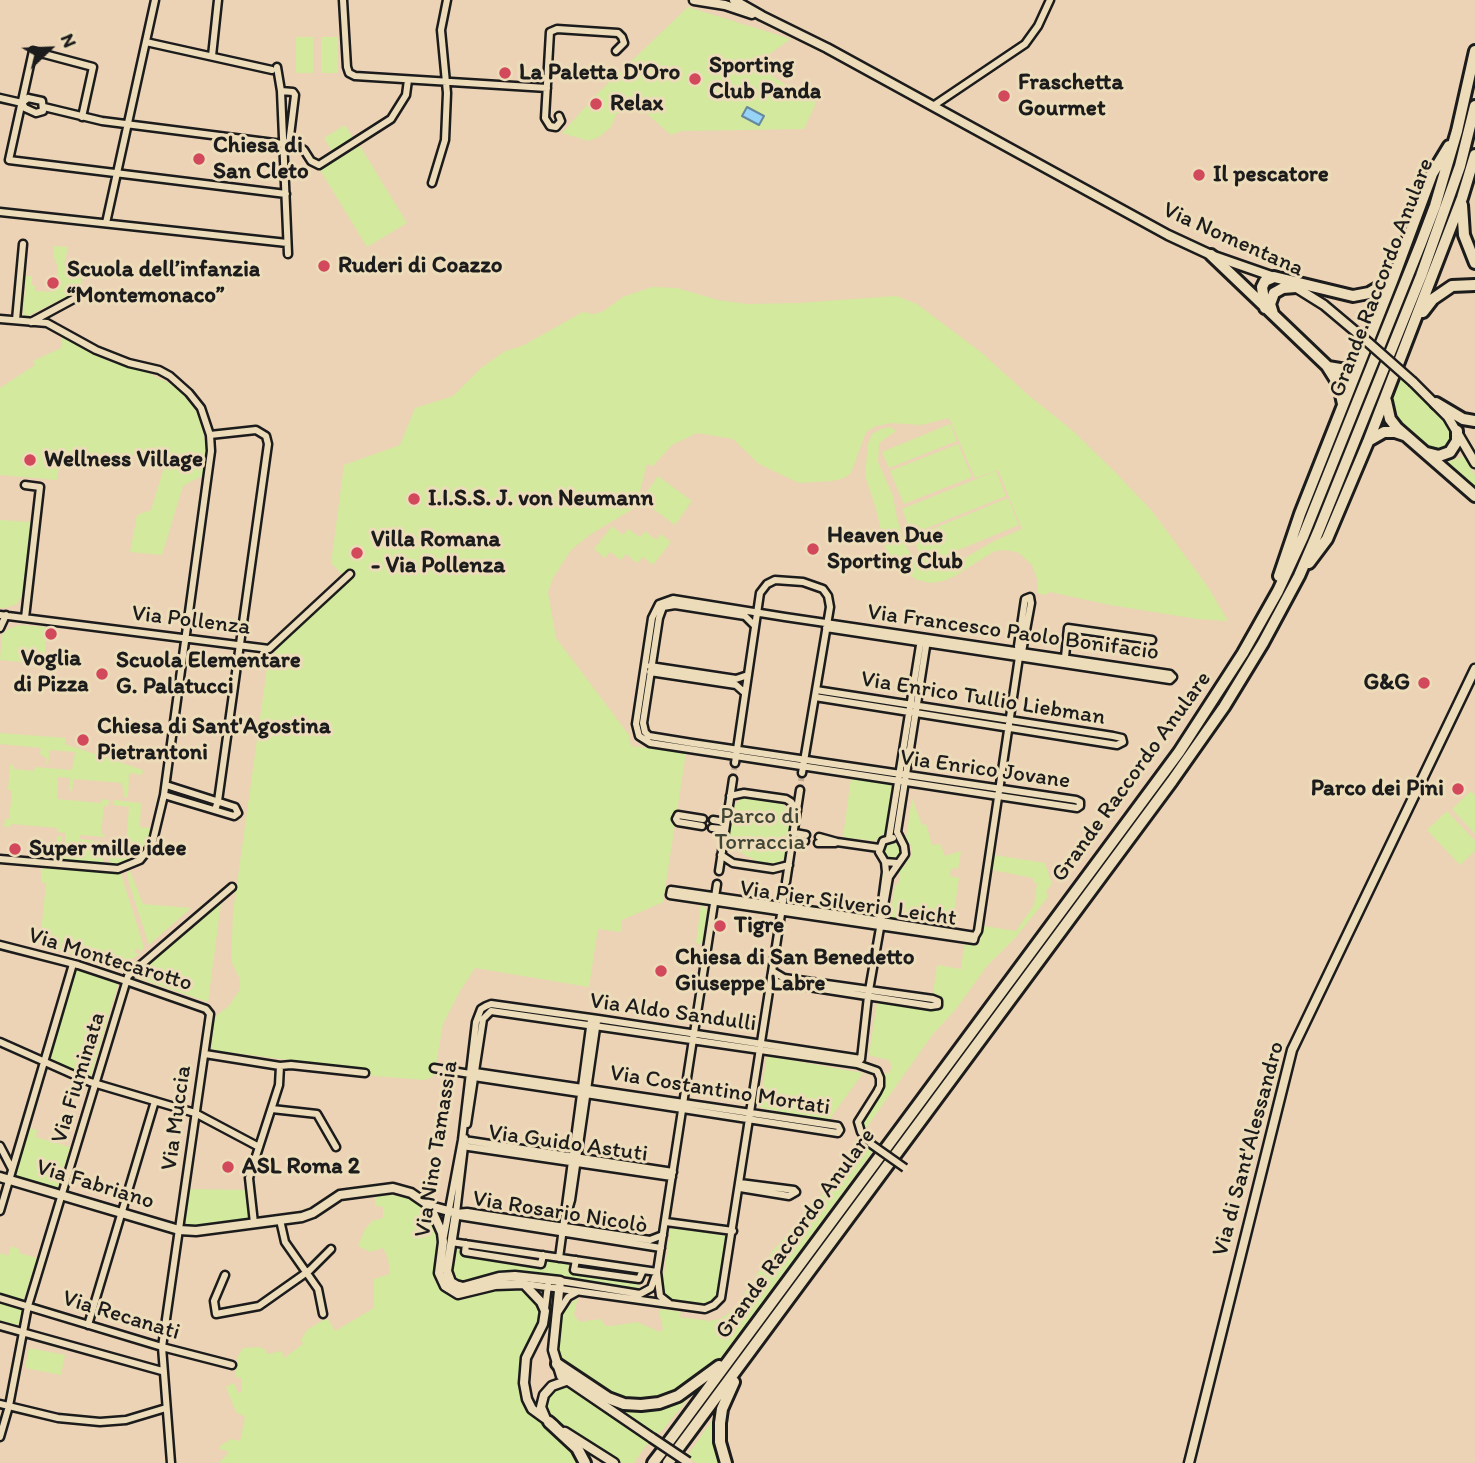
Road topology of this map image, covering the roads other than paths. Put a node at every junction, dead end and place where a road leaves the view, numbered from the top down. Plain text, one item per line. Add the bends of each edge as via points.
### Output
1 (155, 0) edge
2 (219, 0) edge
3 (342, 0) edge
4 (447, 0) edge
5 (694, 0) edge
6 (734, 0) edge
7 (1050, 0) edge
8 (762, 16) junction
9 (146, 42) junction
10 (616, 51) dead end
11 (1475, 51) edge
12 (212, 56) junction
13 (408, 80) junction
14 (447, 83) junction
15 (547, 88) junction
16 (281, 90) junction
17 (0, 98) edge
18 (22, 103) junction
19 (933, 106) junction
20 (1475, 106) edge
21 (44, 107) junction
22 (559, 116) dead end
23 (82, 117) junction
24 (127, 125) junction
25 (1457, 131) junction
26 (286, 144) junction
27 (1475, 155) edge
28 (117, 173) junction
29 (432, 183) dead end
30 (286, 194) junction
31 (1462, 198) junction
32 (0, 212) edge
33 (106, 223) junction
34 (287, 243) junction
35 (23, 244) dead end
36 (288, 254) dead end
37 (1211, 255) junction
38 (1475, 263) edge
39 (1274, 277) junction
40 (1394, 279) junction
41 (1475, 285) edge
42 (1296, 287) junction
43 (80, 295) dead end
44 (1265, 309) junction
45 (1275, 317) junction
46 (0, 319) edge
47 (16, 320) junction
48 (31, 322) junction
49 (1415, 323) junction
50 (1360, 362) junction
51 (1327, 366) junction
52 (1385, 398) junction
53 (1436, 403) junction
54 (1343, 406) junction
55 (1475, 421) edge
56 (1457, 431) junction
57 (1404, 435) junction
58 (210, 436) junction
59 (1368, 442) junction
60 (1424, 452) junction
61 (1475, 463) edge
62 (25, 485) dead end
63 (1475, 496) edge
64 (350, 575) dead end
65 (1299, 576) junction
66 (1272, 601) junction
67 (666, 603) junction
68 (757, 613) junction
69 (3, 615) edge
70 (25, 618) junction
71 (755, 626) junction
72 (827, 626) junction
73 (0, 628) edge
74 (187, 637) junction
75 (924, 640) junction
76 (1152, 640) dead end
77 (240, 645) junction
78 (1020, 653) junction
79 (1065, 657) junction
80 (648, 669) junction
81 (1475, 669) edge
82 (748, 675) junction
83 (745, 692) junction
84 (816, 694) junction
85 (913, 709) junction
86 (1009, 724) junction
87 (736, 756) junction
88 (804, 763) junction
89 (803, 774) tunnel mouth
90 (902, 778) junction
91 (733, 779) tunnel mouth
92 (166, 785) junction
93 (800, 790) tunnel mouth
94 (999, 793) junction
95 (164, 795) junction
96 (730, 796) junction
97 (218, 801) junction
98 (215, 810) junction
99 (797, 811) junction
100 (713, 824) dead end
101 (725, 826) junction
102 (794, 836) junction
103 (806, 838) dead end
104 (889, 838) junction
105 (818, 840) dead end
106 (900, 840) junction
107 (879, 848) junction
108 (721, 855) junction
109 (0, 859) edge
110 (885, 862) junction
111 (897, 863) junction
112 (789, 865) junction
113 (719, 871) dead end
114 (786, 882) dead end
115 (717, 884) dead end
116 (232, 887) dead end
117 (784, 895) dead end
118 (715, 899) junction
119 (783, 909) junction
120 (880, 922) junction
121 (0, 944) edge
122 (73, 964) junction
123 (774, 972) junction
124 (126, 981) junction
125 (771, 985) junction
126 (869, 993) junction
127 (481, 1009) joint
128 (209, 1011) joint
129 (491, 1011) joint
130 (594, 1022) junction
131 (694, 1037) junction
132 (0, 1042) edge
133 (761, 1047) junction
134 (205, 1054) junction
135 (859, 1061) junction
136 (44, 1062) junction
137 (280, 1066) junction
138 (433, 1069) dead end
139 (365, 1073) dead end
140 (473, 1074) junction
141 (95, 1084) junction
142 (584, 1091) junction
143 (155, 1101) junction
144 (683, 1105) junction
145 (272, 1110) junction
146 (195, 1113) junction
147 (750, 1116) junction
148 (463, 1143) junction
149 (0, 1146) edge
150 (259, 1147) junction
151 (336, 1147) dead end
152 (574, 1160) junction
153 (905, 1168) dead end
154 (13, 1170) junction
155 (673, 1175) junction
156 (0, 1177) edge
157 (10, 1180) junction
158 (740, 1186) junction
159 (62, 1196) junction
160 (430, 1206) junction
161 (0, 1211) edge
162 (121, 1212) junction
163 (452, 1212) junction
164 (280, 1220) junction
165 (666, 1222) junction
166 (254, 1223) junction
167 (563, 1229) junction
168 (179, 1230) junction
169 (733, 1231) junction
170 (663, 1236) junction
171 (447, 1242) junction
172 (661, 1248) junction
173 (331, 1249) dead end
174 (559, 1258) junction
175 (657, 1272) junction
176 (306, 1273) junction
177 (225, 1275) dead end
178 (548, 1283) junction
179 (524, 1284) junction
180 (560, 1285) junction
181 (450, 1286) junction
182 (579, 1292) junction
183 (0, 1298) edge
184 (671, 1304) junction
185 (28, 1306) junction
186 (545, 1311) junction
187 (323, 1314) dead end
188 (557, 1315) junction
189 (88, 1325) junction
190 (0, 1326) edge
191 (22, 1332) junction
192 (743, 1342) junction
193 (162, 1347) junction
194 (744, 1359) junction
195 (557, 1364) junction
196 (232, 1366) dead end
197 (162, 1371) junction
198 (566, 1381) junction
199 (596, 1392) junction
200 (0, 1404) edge
201 (9, 1406) junction
202 (166, 1408) junction
203 (549, 1422) junction
204 (0, 1437) edge
205 (673, 1457) edge
206 (171, 1463) edge
207 (585, 1463) edge
208 (614, 1463) edge
209 (653, 1463) edge
210 (689, 1463) edge
211 (726, 1463) edge
212 (1189, 1463) edge

1 - 9 street
2 - 12 street
3 - 13 street via 349,73
4 - 14 street via 441,30
5 - 8 street, Via Nomentana
6 - 8 street, Via Nomentana
7 - 19 street via 1025,44
8 - 19 street, Via Nomentana
9 - 12 street
9 - 24 street
10 - 15 street via 624,43 618,33 551,31
11 - 25 highway, Grande Raccordo Anulare
12 - 16 street via 274,69
13 - 14 street
13 - 26 street via 404,100 391,119 316,165 302,147
14 - 15 street
14 - 29 street via 445,140
15 - 22 street via 545,118 556,127 561,123
16 - 26 street
16 - 26 street via 295,95
17 - 18 street
18 - 21 street via 37,98
18 - 21 street via 36,113
18 - 23 street via 33,51 93,67
18 - 28 street via 9,160
19 - 37 street, Via Nomentana
20 - 65 highway, Grande Raccordo Anulare via 1438,234
21 - 23 street
23 - 24 street
24 - 26 street
24 - 28 street
25 - 40 highway via 1432,174
25 - 66 highway, Grande Raccordo Anulare via 1435,206 1393,315
26 - 30 street
27 - 31 highway
28 - 30 street
28 - 33 street
30 - 34 street
31 - 38 highway via 1464,235
31 - 49 highway
32 - 33 street
33 - 34 street
34 - 36 street
35 - 47 street
37 - 39 street, Via Nomentana
37 - 44 highway
39 - 40 highway via 1353,296
39 - 42 street, Via Nomentana
39 - 44 highway via 1262,285
40 - 50 highway
41 - 49 highway via 1446,289
42 - 45 highway via 1272,295 1270,307
42 - 53 street, Via Nomentana, bridge via 1324,305
43 - 48 street
44 - 45 highway
45 - 51 highway
46 - 47 street
47 - 48 street
48 - 58 street via 47,323 96,350 170,376 201,408
49 - 52 highway
50 - 51 highway via 1346,370
50 - 54 highway
51 - 54 highway via 1339,385
52 - 57 highway via 1390,419
52 - 59 highway
53 - 55 highway
53 - 56 street, Via Nomentana
54 - 66 highway
56 - 60 highway via 1450,452 1435,456
56 - 61 street, Via Nomentana
57 - 59 highway via 1384,432
57 - 60 highway
58 - 74 street via 211,461
58 - 77 street via 256,430 268,441
59 - 65 highway via 1327,539
60 - 63 highway
62 - 70 street via 40,487
64 - 77 street, Via Pollenza via 269,649
65 - 194 highway, Grande Raccordo Anulare via 1203,738
66 - 192 highway, Grande Raccordo Anulare via 1227,681 1179,752
67 - 68 street, Via Francesco Paolo Bonifacio via 673,598
67 - 71 street via 745,615
67 - 80 street via 660,611
68 - 71 street
68 - 72 street, Via Francesco Paolo Bonifacio
68 - 72 street via 760,593 767,584 780,579 803,582 820,586 827,594
69 - 70 street, Via Pollenza
69 - 73 street
70 - 74 street, Via Pollenza
71 - 82 street
72 - 75 street, Via Francesco Paolo Bonifacio
72 - 84 street
74 - 77 street, Via Pollenza
74 - 92 street
75 - 78 street, Via Francesco Paolo Bonifacio
75 - 85 street
76 - 79 street via 1068,628
77 - 97 street
78 - 78 street via 1031,603 1030,597 1025,599
78 - 79 street, Via Francesco Paolo Bonifacio
78 - 79 street, Via Francesco Paolo Bonifacio via 1173,677
78 - 86 street
80 - 82 street via 736,679
80 - 83 street via 736,685
80 - 87 street, Via Enrico Jovane via 636,724 642,734
81 - 212 street, Via di Sant'Alessandro via 1292,1050
82 - 83 street
83 - 87 street
84 - 85 street, Via Enrico Tullio Liebman
84 - 88 street
85 - 86 street, Via Enrico Tullio Liebman
85 - 90 street
86 - 86 street, Via Enrico Tullio Liebman via 1116,745 1123,741 1113,736
86 - 94 street
87 - 88 street, Via Enrico Jovane
88 - 89 street
88 - 90 street, Via Enrico Jovane
90 - 94 street, Via Enrico Jovane
90 - 104 street
90 - 106 street
91 - 96 street
92 - 95 street
92 - 97 street
93 - 99 street
94 - 94 street, Via Enrico Jovane via 1077,808 1081,804 1076,800
94 - 120 street, Via Pier Silverio Leicht via 974,940
95 - 98 street
95 - 109 street via 152,845 126,868
96 - 99 street via 744,793 786,799
96 - 101 street
97 - 98 street
97 - 98 street via 236,807 238,813
99 - 102 street
100 - 101 street
101 - 108 street
102 - 103 street
102 - 112 street
104 - 106 street
104 - 107 street
105 - 107 street
106 - 111 street via 905,850
107 - 110 street
108 - 112 street via 733,863 773,869
108 - 113 street
110 - 111 street
110 - 120 street
111 - 120 street via 889,877
112 - 114 street
115 - 118 street
116 - 124 street via 132,971
117 - 119 street
118 - 118 street, Via Pier Silverio Leicht via 671,890 670,895
118 - 119 street, Via Pier Silverio Leicht
118 - 131 street
119 - 120 street, Via Pier Silverio Leicht
119 - 123 street
120 - 126 street
121 - 122 street, Via Montecarotto
122 - 124 street, Via Montecarotto
122 - 136 street
123 - 125 street
123 - 126 street via 784,978
124 - 128 street, Via Montecarotto
124 - 141 street, Via Fiuminata
125 - 126 street
125 - 133 street
126 - 126 street via 937,1005 938,1001 933,999
126 - 135 street
127 - 130 street, Via Aldo Sandulli via 491,1004
127 - 140 street, Via Nino Tamassia
128 - 134 street, Via Muccia
129 - 130 street, Via Aldo Sandulli
129 - 140 street, Via Nino Tamassia via 483,1019
130 - 131 street, Via Aldo Sandulli
130 - 142 street
131 - 133 street, Via Aldo Sandulli
131 - 144 street
132 - 136 street
133 - 135 street, Via Aldo Sandulli
133 - 147 street
134 - 137 street
134 - 146 street, Via Muccia
135 - 153 street, bridge via 877,1071 880,1078 880,1086 858,1122 861,1132
136 - 141 street
136 - 154 street
137 - 139 street
137 - 145 street
138 - 140 street, Via Costantino Mortati
140 - 142 street, Via Costantino Mortati
140 - 148 street, Via Nino Tamassia
141 - 143 street
141 - 159 street, Via Fiuminata
142 - 144 street, Via Costantino Mortati
142 - 152 street
143 - 146 street
143 - 162 street
144 - 147 street, Via Costantino Mortati
144 - 155 street
145 - 150 street
145 - 151 street via 317,1114
146 - 150 street
146 - 168 street, Via Muccia
147 - 147 street, Via Costantino Mortati via 838,1133 840,1130 838,1126
147 - 158 street
148 - 152 street, Via Guido Astuti
148 - 163 street, Via Nino Tamassia
149 - 154 street
150 - 166 street via 249,1178
152 - 155 street, Via Guido Astuti
152 - 167 street
154 - 157 street
155 - 165 street
156 - 157 street, Via Fabriano
157 - 159 street, Via Fabriano
157 - 161 street
158 - 158 street via 789,1196 796,1192 794,1190
158 - 169 street
159 - 162 street, Via Fabriano
159 - 185 street, Via Fiuminata
160 - 163 street, Via Fabriano
160 - 164 street, Via Fabriano via 393,1188 340,1195 307,1216
160 - 171 street
162 - 168 street, Via Fabriano
162 - 189 street
163 - 167 street, Via Rosario Nicolò
163 - 171 street, Via Nino Tamassia
164 - 166 street, Via Fabriano
164 - 176 street via 285,1242
165 - 169 street
165 - 170 street
166 - 168 street, Via Fabriano
167 - 170 street, Via Rosario Nicolò via 650,1240
167 - 172 street, Via Rosario Nicolò
167 - 174 street
168 - 193 street, Via Muccia
169 - 184 street via 722,1298 705,1309
170 - 172 street
171 - 174 street
171 - 181 street, Via Nino Tamassia via 439,1273 441,1282
172 - 175 street
173 - 176 street
174 - 175 street
175 - 180 street via 650,1288 640,1294
175 - 184 street via 660,1296
176 - 177 street via 259,1306 216,1314 214,1301
176 - 187 street via 319,1293
178 - 179 street
178 - 180 street
178 - 181 street via 515,1276
178 - 186 street
179 - 181 street via 458,1294
179 - 186 street
180 - 182 street
180 - 188 street
182 - 184 street
182 - 188 street via 561,1304
183 - 185 street, Via Recanati
185 - 189 street, Via Recanati
185 - 191 street, Via Fiuminata
186 - 203 street via 523,1377 529,1404
188 - 195 street via 552,1350
189 - 193 street, Via Recanati
190 - 191 street
191 - 197 street
191 - 201 street, Via Fiuminata
192 - 199 highway via 707,1377 666,1401 624,1404
192 - 209 highway, Grande Raccordo Anulare
193 - 196 street, Via Recanati
193 - 197 street, Via Muccia
194 - 205 highway, Grande Raccordo Anulare
194 - 211 highway via 720,1416
195 - 198 street
195 - 199 highway
197 - 202 street, Via Muccia
198 - 199 highway
198 - 203 street via 552,1385 544,1395 541,1410
198 - 210 street, bridge
200 - 201 street
201 - 202 street via 100,1422
201 - 204 street, Via Fiuminata
202 - 206 street, Via Muccia
203 - 207 highway via 577,1448
203 - 208 street

